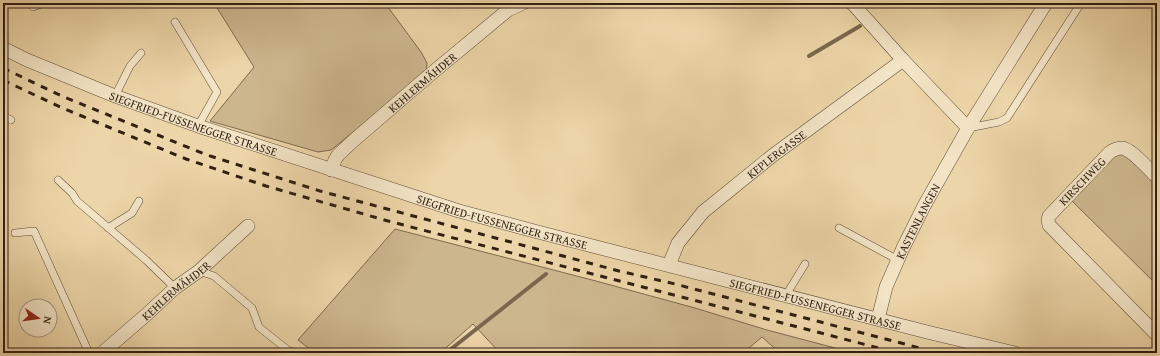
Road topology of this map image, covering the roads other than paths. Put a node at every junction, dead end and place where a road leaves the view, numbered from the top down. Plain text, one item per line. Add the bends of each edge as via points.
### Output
1 (44, 3) edge
2 (523, 3) edge
3 (852, 3) edge
4 (1046, 3) edge
5 (1081, 3) edge
6 (33, 7) dead end
7 (175, 22) dead end
8 (3, 48) edge
9 (142, 53) dead end
10 (903, 60) junction
11 (115, 96) junction
12 (3, 116) edge
13 (11, 120) dead end
14 (198, 126) junction
15 (968, 128) junction
16 (331, 170) junction
17 (1157, 178) edge
18 (58, 180) dead end
19 (140, 201) dead end
20 (248, 226) dead end
21 (108, 228) junction
22 (839, 228) dead end
23 (15, 233) dead end
24 (898, 260) junction
25 (805, 264) dead end
26 (668, 265) junction
27 (199, 271) junction
28 (175, 288) junction
29 (786, 296) junction
30 (878, 319) junction
31 (1157, 335) edge
32 (89, 353) edge
33 (102, 353) edge
34 (299, 353) edge
35 (1015, 353) edge

1 - 6 lane
2 - 16 street, KEHLERMÄHDER via 508,10 353,141 338,155
3 - 10 street
4 - 15 street, KASTENLANGEN
5 - 15 lane via 1008,118
7 - 14 lane via 218,92
8 - 11 street, SIEGFRIED-FUSSENEGGER STRASSE
9 - 11 lane via 130,66
10 - 15 street
10 - 26 street, KEPLERGASSE via 772,156 703,212 678,243
11 - 14 street, SIEGFRIED-FUSSENEGGER STRASSE
12 - 13 lane
14 - 16 street, SIEGFRIED-FUSSENEGGER STRASSE
15 - 24 street, KASTENLANGEN via 924,206
16 - 26 street, SIEGFRIED-FUSSENEGGER STRASSE via 459,211
17 - 31 street, KIRSCHWEG via 1129,150 1115,149 1049,216 1048,220 1049,225
18 - 21 lane
19 - 21 lane via 132,213
20 - 27 street, KEHLERMÄHDER
21 - 28 lane
22 - 24 lane
23 - 32 lane via 34,231
24 - 30 street, KASTENLANGEN via 886,287
25 - 29 lane
26 - 29 street, SIEGFRIED-FUSSENEGGER STRASSE
27 - 28 street, KEHLERMÄHDER
27 - 34 lane via 214,276 252,308 259,327 289,351
28 - 33 street, KEHLERMÄHDER
29 - 30 street, SIEGFRIED-FUSSENEGGER STRASSE
30 - 35 street, SIEGFRIED-FUSSENEGGER STRASSE

